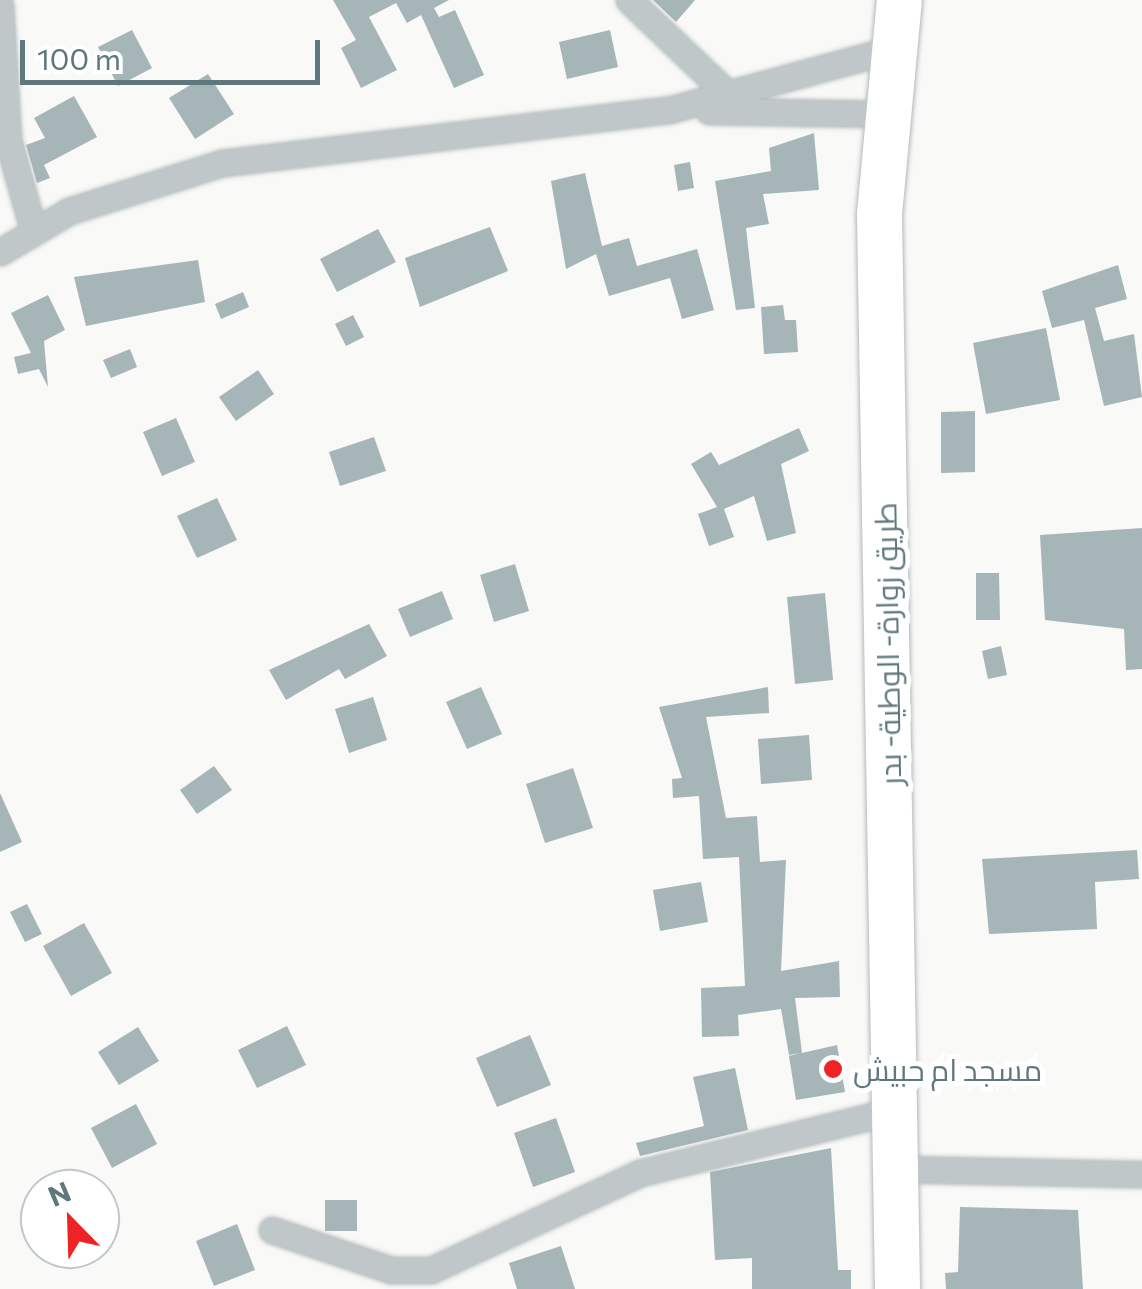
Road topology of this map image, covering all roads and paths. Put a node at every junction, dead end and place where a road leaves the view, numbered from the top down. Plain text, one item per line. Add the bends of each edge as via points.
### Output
1 (629, 0) edge
2 (899, 0) edge
3 (0, 5) edge
4 (893, 49) junction
5 (731, 96) junction
6 (669, 110) junction
7 (887, 114) junction
8 (33, 229) junction
9 (0, 252) edge
10 (896, 1110) junction
11 (897, 1169) junction
12 (1142, 1174) edge
13 (272, 1230) dead end
14 (897, 1289) edge

1 - 5 street
2 - 4 highway, طريق زوارة- الوطية- بدر
3 - 8 street via 8,140
4 - 5 street
4 - 7 highway, طريق زوارة- الوطية- بدر
5 - 6 street
6 - 7 street
6 - 8 street via 222,163 142,182
7 - 10 highway, طريق زوارة- الوطية- بدر via 879,214
8 - 9 street
10 - 11 highway, طريق زوارة- الوطية- بدر
10 - 13 street via 640,1174 431,1270 391,1270
11 - 12 street
11 - 14 highway, طريق زوارة- الوطية- بدر

